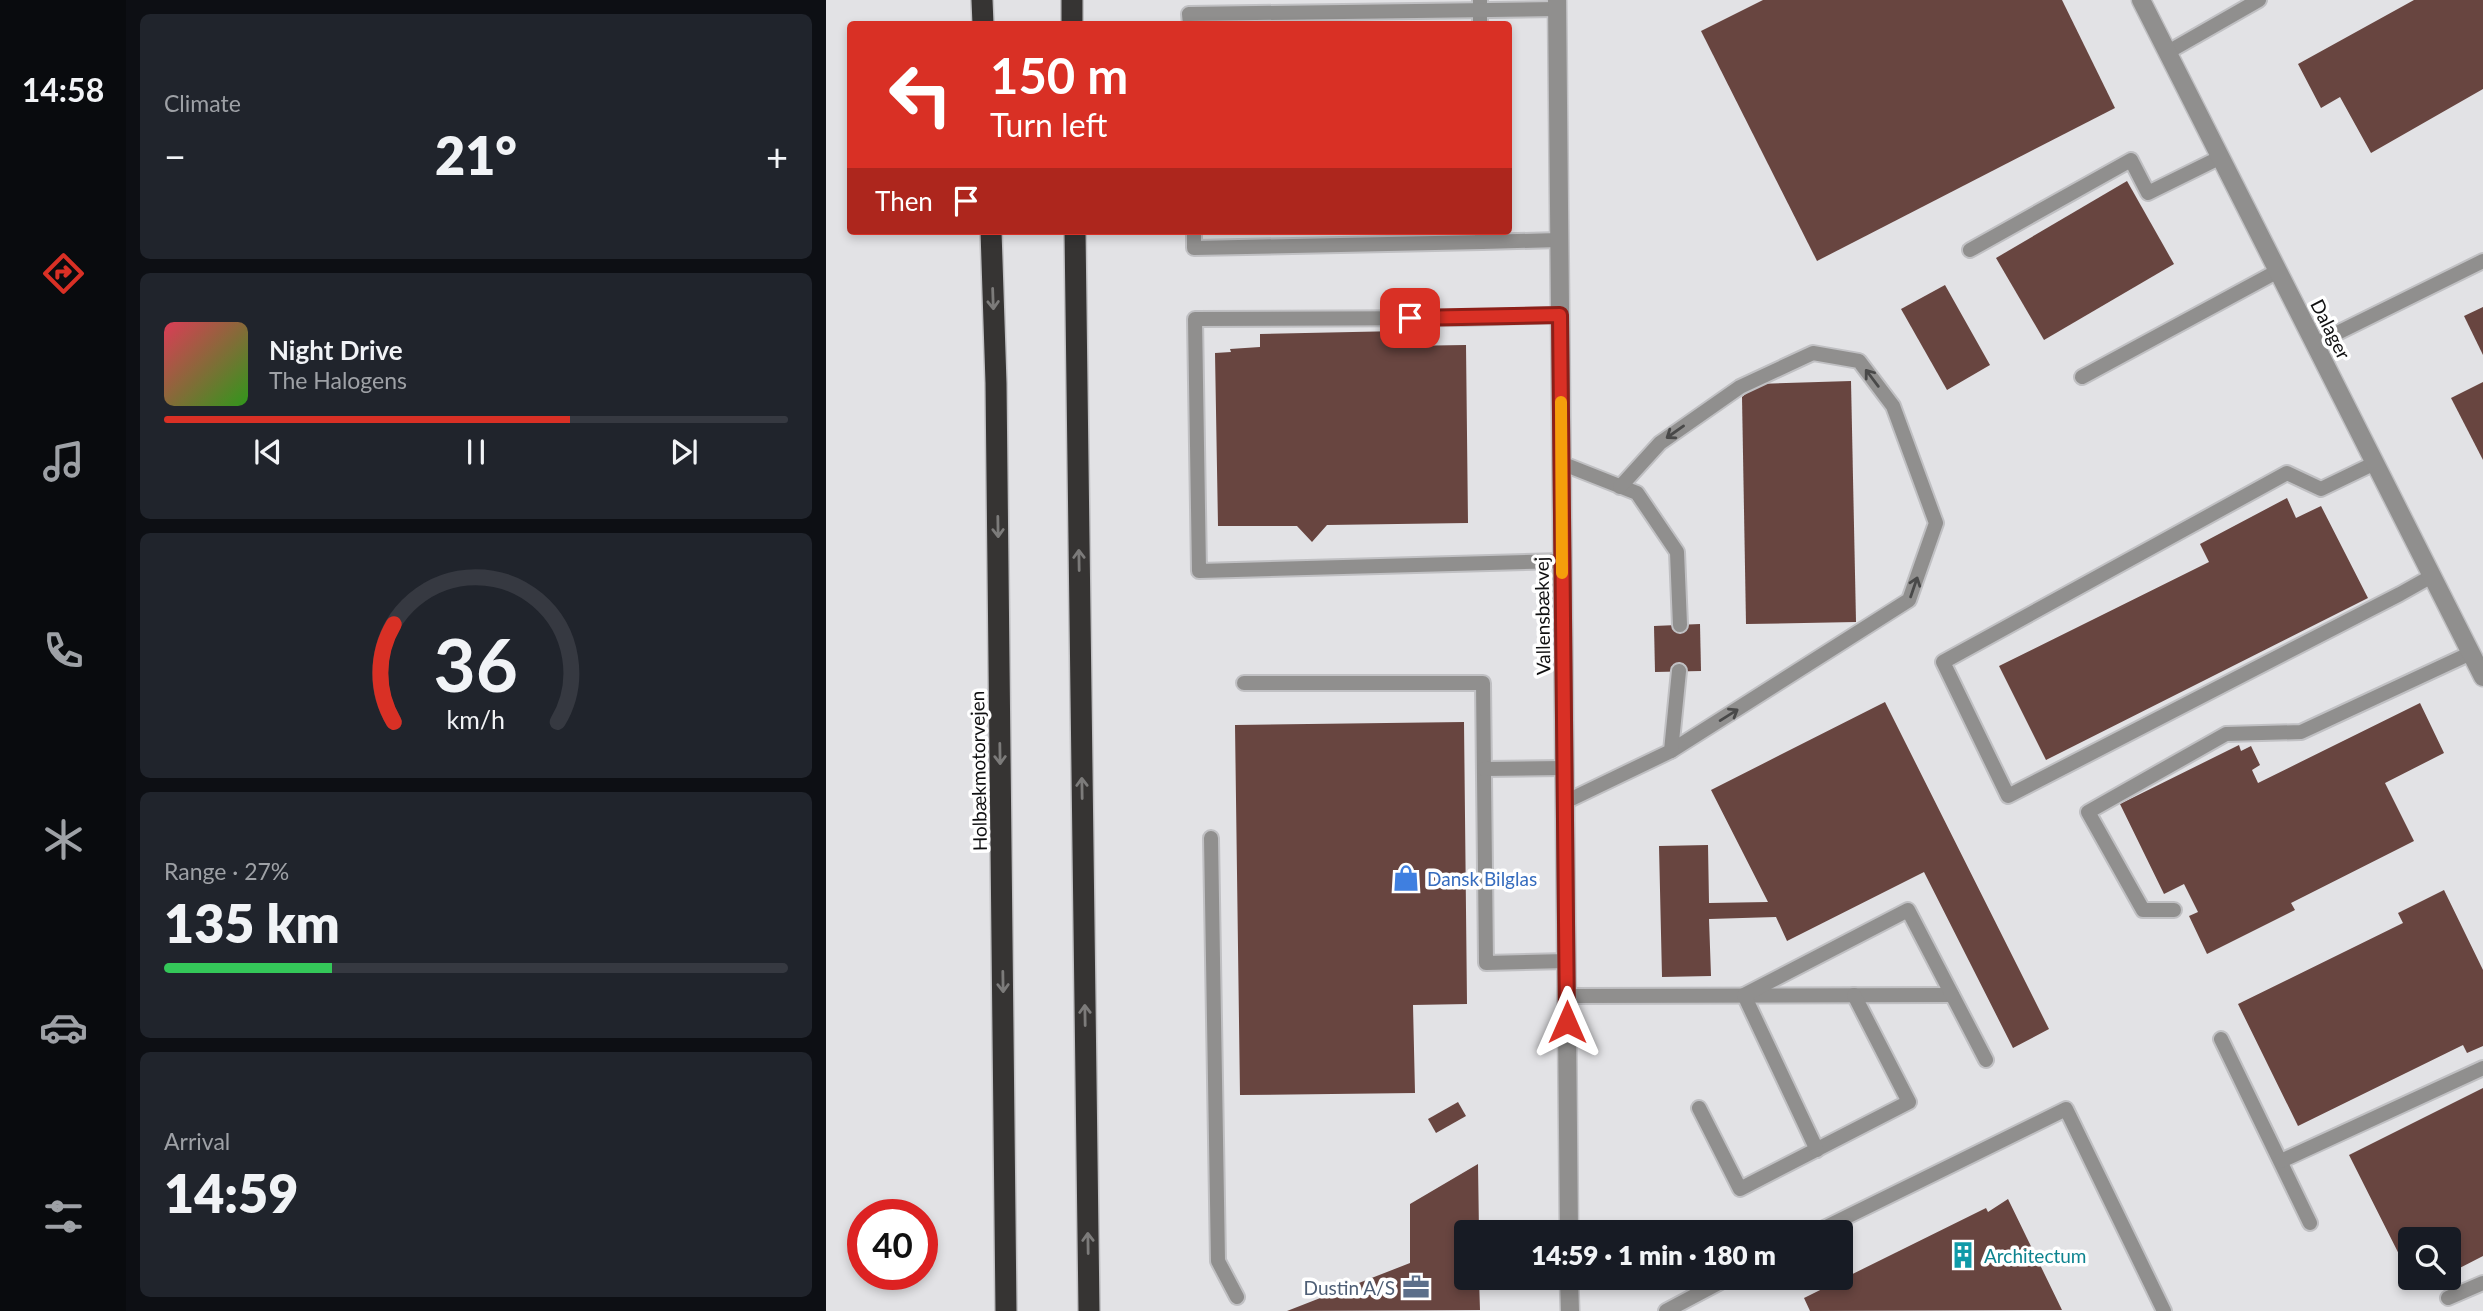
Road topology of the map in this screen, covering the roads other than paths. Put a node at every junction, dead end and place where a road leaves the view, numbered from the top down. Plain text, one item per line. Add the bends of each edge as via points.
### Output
1 (982, 0) edge
2 (1072, 0) edge
3 (2141, 0) edge
4 (2259, 0) edge
5 (1557, 5) edge
6 (1480, 11) edge
7 (983, 21) edge
8 (1072, 21) edge
9 (1189, 21) edge
10 (2168, 52) junction
11 (2221, 157) junction
12 (991, 235) edge
13 (1075, 235) edge
14 (1194, 235) edge
15 (1482, 237) edge
16 (1559, 240) junction
17 (1970, 250) dead end
18 (2483, 261) edge
19 (2278, 271) junction
20 (1560, 315) junction
21 (2315, 344) junction
22 (2082, 377) dead end
23 (1561, 463) junction
24 (2375, 463) junction
25 (1620, 487) junction
26 (1562, 561) junction
27 (2432, 576) junction
28 (1680, 625) dead end
29 (2471, 653) junction
30 (1679, 671) dead end
31 (2482, 675) edge
32 (1244, 683) dead end
33 (1671, 751) junction
34 (1564, 768) junction
35 (1484, 769) junction
36 (1565, 802) junction
37 (1211, 838) dead end
38 (2174, 910) dead end
39 (1567, 961) junction
40 (1744, 995) junction
41 (1854, 995) junction
42 (1952, 995) junction
43 (1567, 996) junction
44 (2221, 1039) dead end
45 (1986, 1060) dead end
46 (2483, 1068) edge
47 (1699, 1108) dead end
48 (1816, 1150) junction
49 (2281, 1161) junction
50 (1569, 1220) edge
51 (1840, 1220) edge
52 (2311, 1223) dead end
53 (2483, 1283) edge
54 (1569, 1290) edge
55 (1705, 1290) edge
56 (1237, 1297) dead end
57 (2448, 1298) dead end
58 (1006, 1311) edge
59 (1089, 1311) edge
60 (1570, 1311) edge
61 (1666, 1311) edge
62 (2164, 1311) edge

1 - 7 highway
2 - 8 highway
3 - 10 street, Dalager
4 - 10 lane
5 - 6 lane
5 - 16 street, Vallensbækvej
6 - 9 lane via 1189,13
10 - 11 street, Dalager
11 - 17 lane via 2148,193 2130,160
11 - 19 street, Dalager
12 -> 58 highway, Holbækmotorvejen
59 -> 13 highway
14 - 15 lane via 1194,248
15 - 16 lane
16 - 20 street, Vallensbækvej
18 - 21 lane
19 - 21 street, Dalager
19 - 22 lane
20 - 23 street, Vallensbækvej
20 - 26 lane via 1195,318 1199,571
21 - 24 street, Dalager
23 - 25 lane
23 - 26 street, Vallensbækvej
24 - 27 street, Dalager
24 - 27 lane via 2321,489 2287,473 1943,662 2008,796
25 - 28 lane via 1637,493 1677,552
33 -> 25 lane via 1909,600 1936,523 1893,406 1859,361 1812,353 1740,387 1660,443
26 - 34 street, Vallensbækvej
27 - 29 street, Dalager
29 - 31 street, Dalager
29 - 38 lane via 2301,732 2226,734 2088,812 2143,910
30 - 33 lane
32 - 35 lane via 1483,683
33 - 36 lane
34 - 35 lane
34 - 36 street, Vallensbækvej
35 - 39 lane via 1486,963
36 - 39 street, Vallensbækvej
37 - 56 lane via 1218,1261
39 - 43 street, Vallensbækvej
40 - 41 lane
40 - 42 lane via 1908,910
40 - 43 lane
40 - 48 lane
41 - 42 lane
41 - 48 lane via 1909,1102
42 - 45 lane
43 - 50 street, Vallensbækvej
44 - 49 lane
46 - 49 lane
47 - 48 lane via 1740,1189
49 - 52 lane
51 - 62 lane via 2066,1109
53 - 57 lane
54 - 60 street
55 - 61 lane

